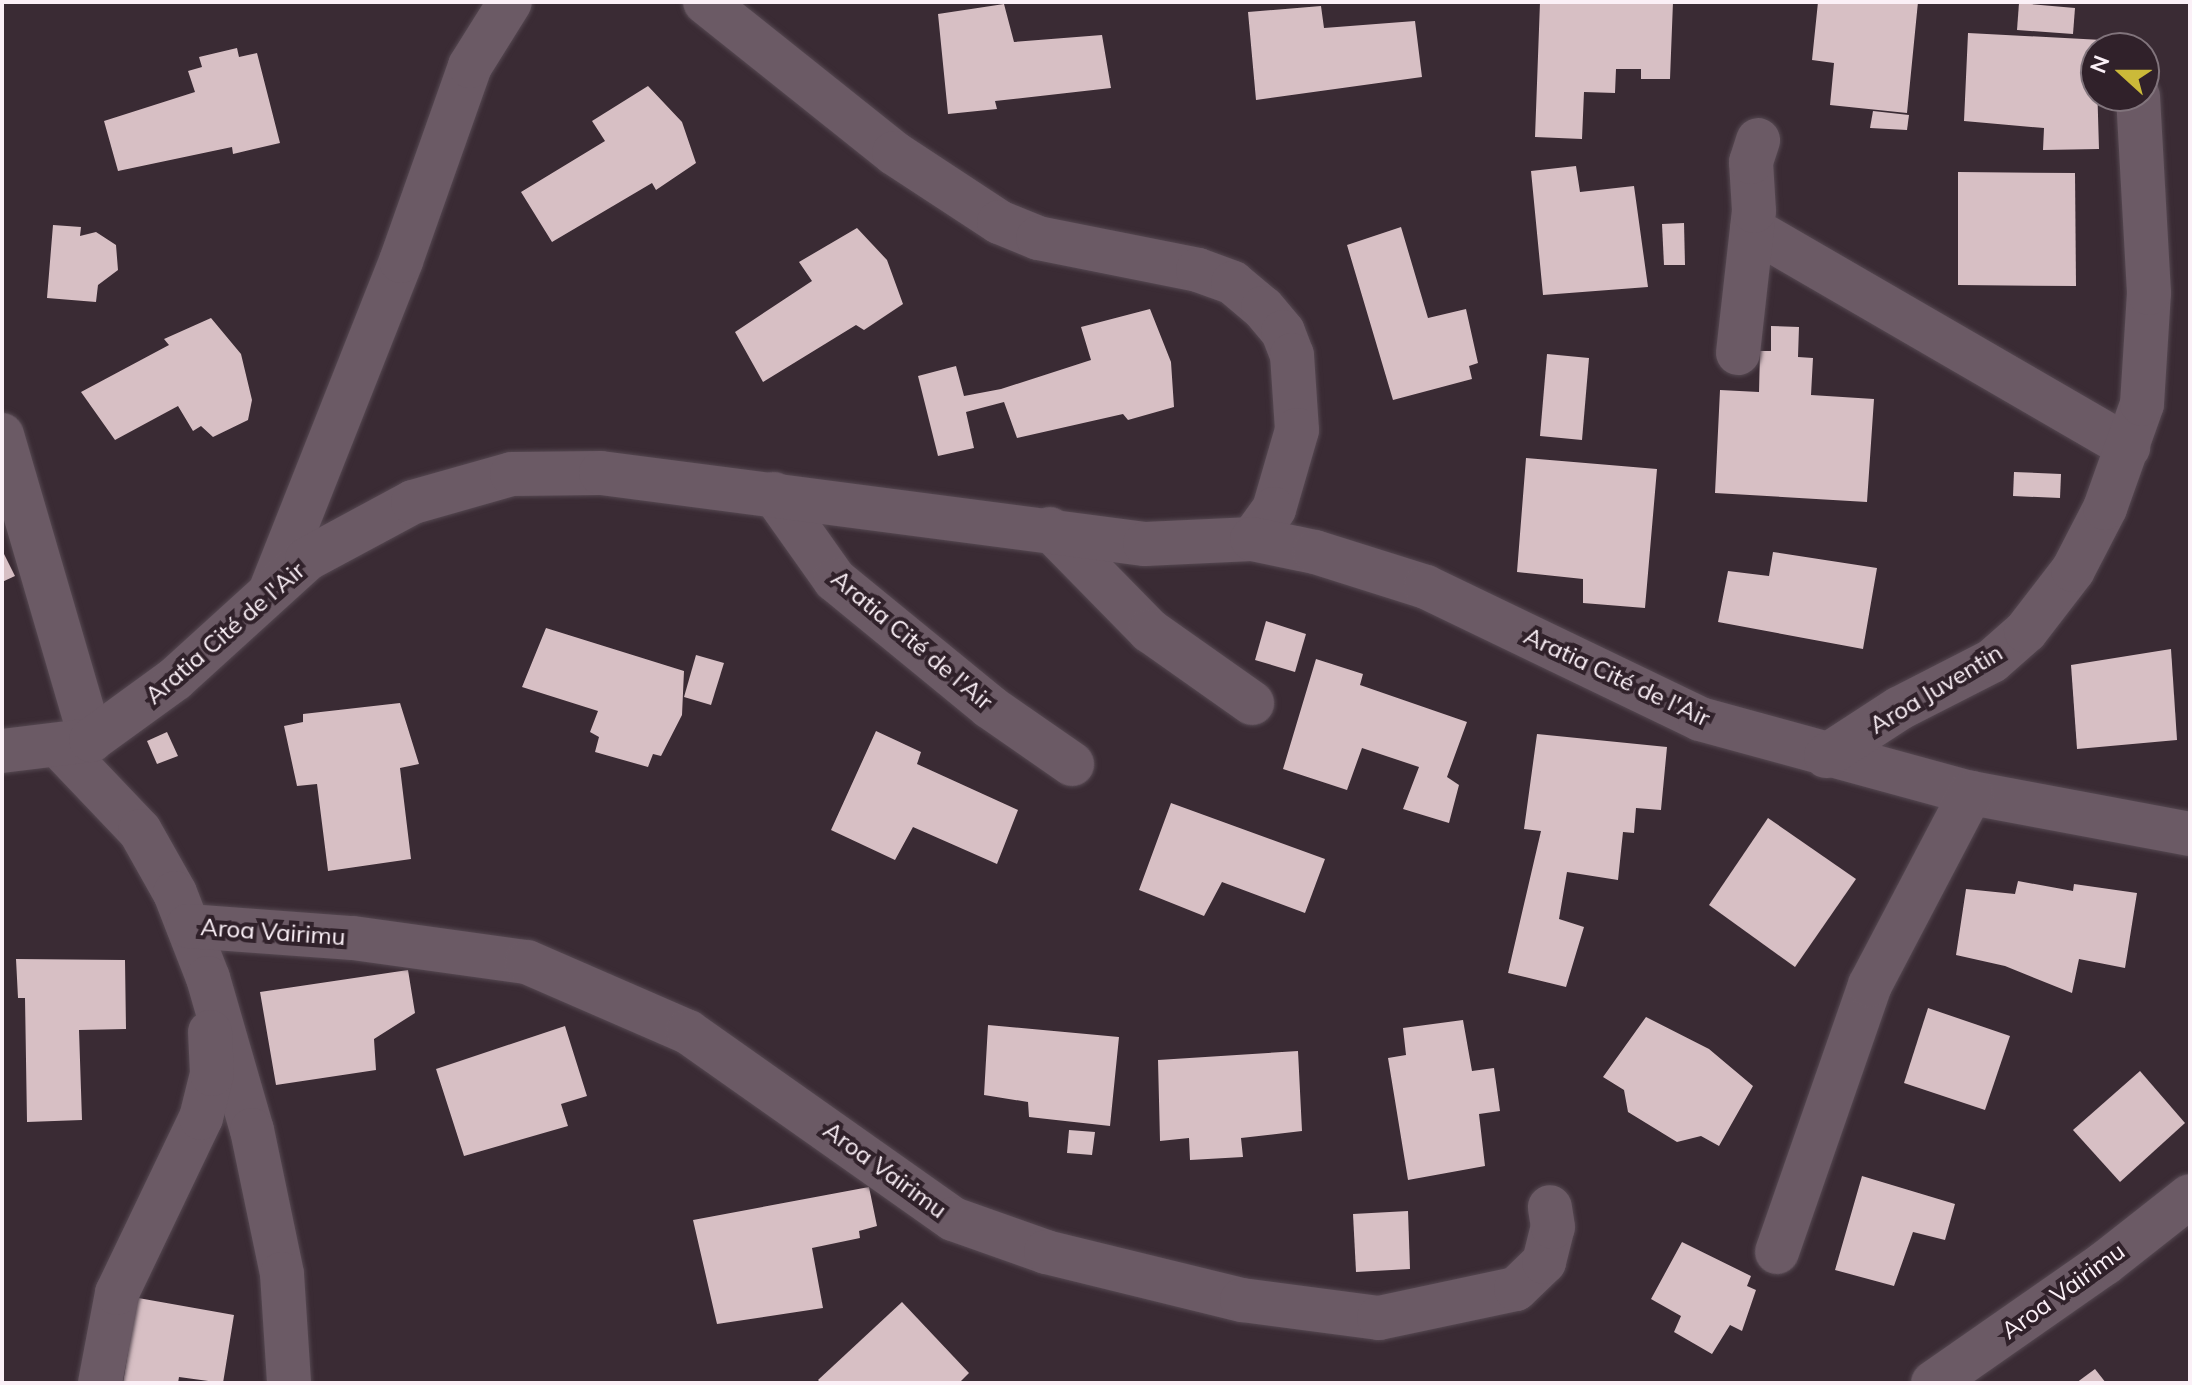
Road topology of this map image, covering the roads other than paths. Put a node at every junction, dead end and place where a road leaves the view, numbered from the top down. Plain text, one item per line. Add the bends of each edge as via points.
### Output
1 (510, 2) edge
2 (705, 2) edge
3 (2139, 112) edge
4 (1758, 140) dead end
5 (1752, 229) junction
6 (1738, 353) dead end
7 (2, 435) edge
8 (2128, 447) junction
9 (774, 494) junction
10 (1050, 529) junction
11 (1252, 539) junction
12 (272, 587) junction
13 (1252, 703) dead end
14 (75, 743) junction
15 (2, 751) edge
16 (1826, 756) junction
17 (1072, 764) dead end
18 (1971, 793) junction
19 (2190, 834) edge
20 (188, 926) junction
21 (208, 978) junction
22 (2190, 1196) edge
23 (1550, 1207) dead end
24 (1777, 1252) dead end
25 (100, 1383) edge
26 (289, 1383) edge
27 (1933, 1383) edge

1 - 12 street via 470,66 401,261
2 - 11 street via 894,153 999,222 1038,238 1198,270 1233,283 1263,308 1283,332 1292,355 1297,430 1274,509
3 - 8 street, Aroa Juventin via 2149,293 2142,404
4 - 5 street via 1751,162
5 - 6 street
5 - 8 street
7 - 14 street
8 - 16 street, Aroa Juventin via 2073,570 2026,631 1992,661 1900,708
9 - 10 street, Aratia Cité de l'Air
9 - 12 street, Aratia Cité de l'Air via 601,473 512,474 413,502 359,528
9 - 17 street, Aratia Cité de l'Air via 835,580 990,707
10 - 11 street, Aratia Cité de l'Air via 1145,544
10 - 13 street via 1150,631
11 - 16 street, Aratia Cité de l'Air via 1372,566 1700,719
12 - 14 street, Aratia Cité de l'Air via 175,679
14 - 15 street
14 - 20 street, Aroa Vairimu via 140,831
16 - 18 street, Aratia Cité de l'Air
18 - 19 street, Aratia Cité de l'Air
18 - 24 street via 1870,985
20 - 21 street, Aroa Vairimu
20 - 23 street, Aroa Vairimu via 353,938 527,962 688,1032 953,1219 1046,1252 1242,1300 1379,1318 1516,1289 1544,1262 1553,1227
21 - 25 street via 212,1074 201,1118 117,1293
21 - 26 street, Aroa Vairimu via 252,1130 282,1274
22 - 27 street, Aroa Vairimu via 2105,1263

